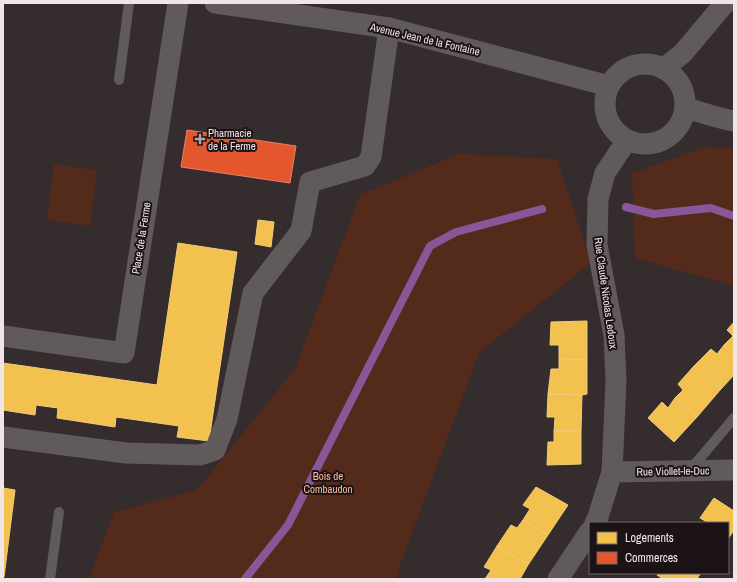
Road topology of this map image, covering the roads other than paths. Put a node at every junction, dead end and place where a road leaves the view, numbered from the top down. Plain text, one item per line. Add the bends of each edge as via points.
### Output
1 (129, 3) edge
2 (178, 3) edge
3 (215, 3) edge
4 (725, 3) edge
5 (303, 9) edge
6 (389, 28) junction
7 (663, 69) junction
8 (119, 80) dead end
9 (609, 86) junction
10 (685, 108) junction
11 (734, 121) edge
12 (627, 140) junction
13 (3, 336) edge
14 (734, 418) edge
15 (3, 437) edge
16 (734, 470) edge
17 (689, 471) junction
18 (612, 472) junction
19 (59, 512) dead end
20 (596, 522) edge
21 (589, 532) edge
22 (50, 579) edge
23 (558, 579) edge

1 - 8 lane
2 - 13 street, Place de la Ferme via 124,353
3 - 5 street, Avenue Jean de la Fontaine
4 - 7 street via 683,53
5 - 6 street, Avenue Jean de la Fontaine
6 - 9 street, Avenue Jean de la Fontaine
6 - 15 street via 371,157 365,166 310,182 301,231 252,293 227,419 215,450 200,455 126,453
7 - 9 street via 653,65 638,65 620,73
7 - 10 street via 678,82
9 - 12 street via 605,110 609,123
10 - 11 street
10 - 12 street via 683,118 674,132 662,141 644,144
12 - 18 street, Rue Claude Nicolas Ledoux via 605,173 598,199 597,246 614,335 616,381
14 - 17 lane
16 - 17 street, Rue Viollet-le-Duc
17 - 18 street, Rue Viollet-le-Duc
18 - 20 street, Rue Claude Nicolas Ledoux
19 - 22 lane
21 - 23 street

